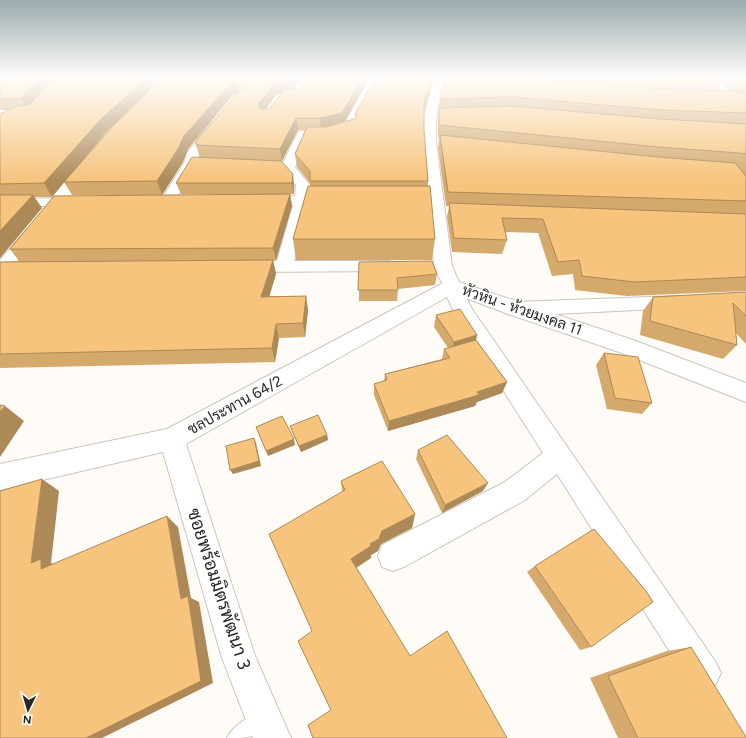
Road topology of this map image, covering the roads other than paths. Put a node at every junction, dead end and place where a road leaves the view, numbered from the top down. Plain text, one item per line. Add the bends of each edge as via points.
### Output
1 (358, 111) edge
2 (435, 111) edge
3 (223, 116) edge
4 (191, 163) junction
5 (206, 163) edge
6 (243, 165) edge
7 (288, 167) junction
8 (67, 190) edge
9 (168, 200) junction
10 (184, 200) edge
11 (247, 200) edge
12 (349, 200) edge
13 (152, 201) edge
14 (302, 201) junction
15 (96, 202) edge
16 (0, 203) edge
17 (57, 203) junction
18 (403, 266) edge
19 (229, 267) edge
20 (284, 267) junction
21 (1, 269) edge
22 (25, 269) edge
23 (441, 273) junction
24 (696, 302) edge
25 (515, 309) junction
26 (746, 394) edge
27 (172, 439) junction
28 (560, 456) junction
29 (0, 477) edge
30 (393, 556) dead end
31 (715, 692) edge
32 (268, 728) edge
33 (236, 738) edge

1 - 7 street via 350,126 335,133 304,134
2 - 23 street via 438,143 437,206
3 - 4 street via 193,153
4 - 5 street
4 - 9 street
6 - 7 street
7 - 14 street via 303,185
8 - 17 street
9 - 10 street
9 - 13 street
11 - 14 street
12 - 14 street
14 - 20 street
15 - 17 street
16 - 17 street
17 - 21 street
18 - 20 street
19 - 20 street
21 - 22 street
23 - 25 street, หัวหิน - ห้วยมงคล 11
23 - 27 street, ชลประทาน 64/2
23 - 28 street via 463,311
24 - 25 street
25 - 26 street, หัวหิน - ห้วยมงคล 11 via 626,346
27 - 29 street, ชลประทาน 64/2
27 - 32 street, ซอยพร้อมมิตรพัฒนา 3 via 239,658
28 - 30 street via 514,490
28 - 31 street
32 - 33 lane

